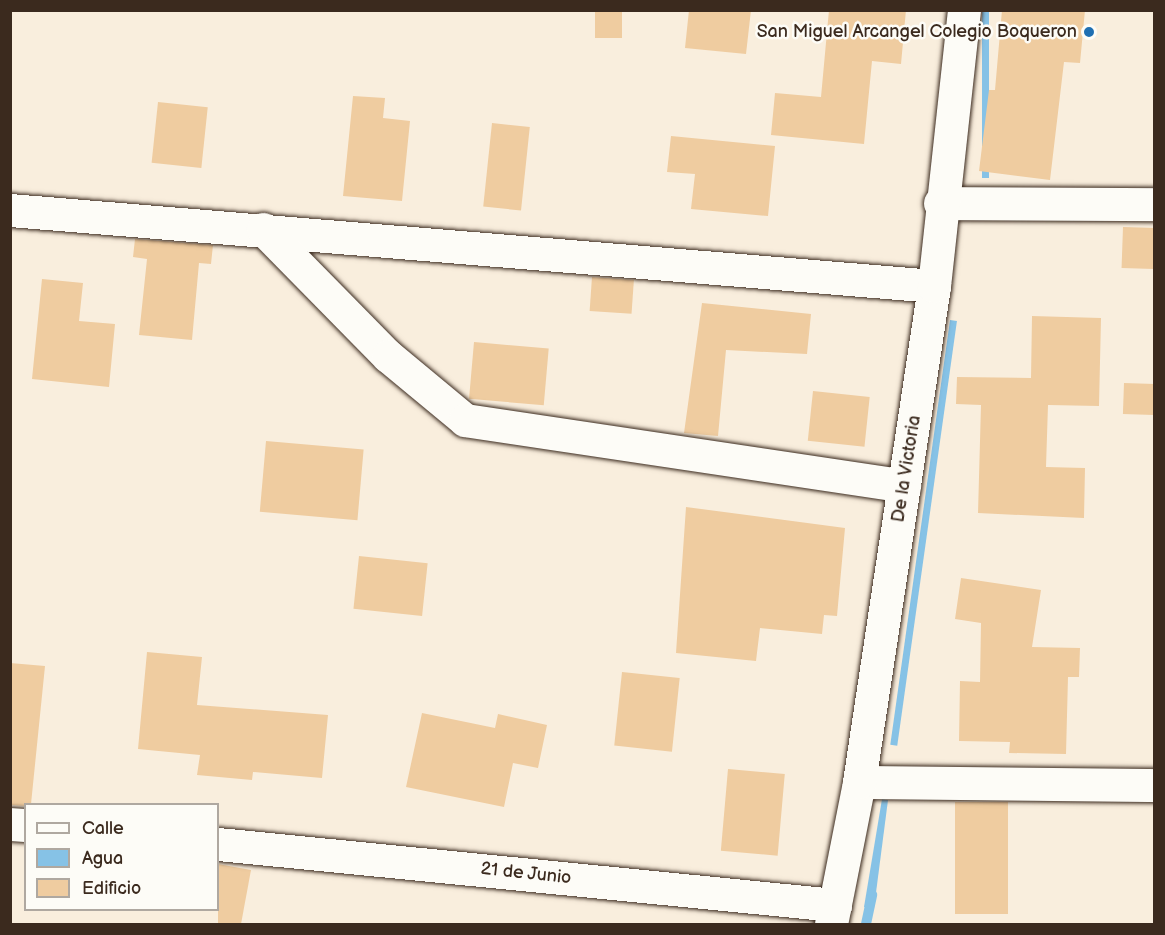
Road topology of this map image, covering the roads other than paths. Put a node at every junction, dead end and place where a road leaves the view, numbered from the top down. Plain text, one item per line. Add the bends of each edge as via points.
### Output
1 (964, 10) edge
2 (940, 202) junction
3 (1155, 204) edge
4 (10, 210) edge
5 (263, 229) junction
6 (934, 286) junction
7 (904, 486) junction
8 (859, 782) junction
9 (1155, 785) edge
10 (219, 844) edge
11 (833, 915) edge

1 - 2 street, De la Victoria
2 - 3 street
2 - 6 street, De la Victoria
4 - 5 street
5 - 6 street
5 - 7 street via 388,356 465,420
6 - 7 street, De la Victoria
7 - 8 street, De la Victoria
8 - 9 street
8 - 11 street, De la Victoria
10 - 11 street, 21 de Junio

